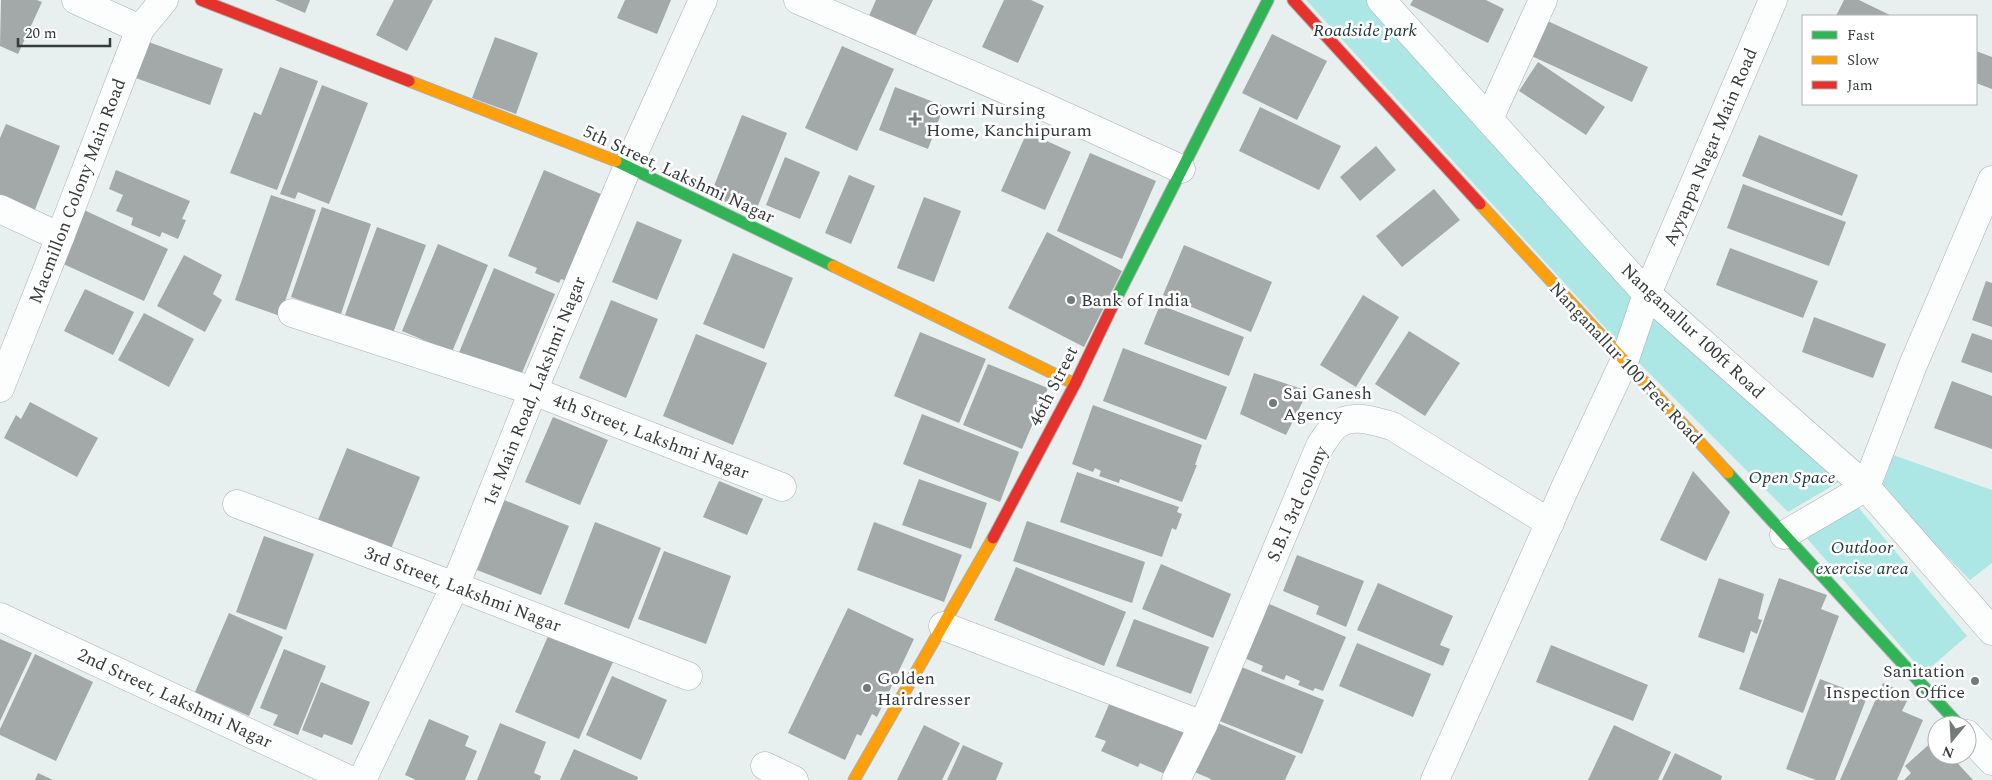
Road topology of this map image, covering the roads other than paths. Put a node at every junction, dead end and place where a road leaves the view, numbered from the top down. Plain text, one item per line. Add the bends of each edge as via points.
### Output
1 (76, 0) edge
2 (164, 0) edge
3 (201, 0) edge
4 (703, 0) edge
5 (798, 0) edge
6 (1268, 0) edge
7 (1292, 0) edge
8 (1381, 0) edge
9 (1543, 0) edge
10 (1766, 2) edge
11 (140, 29) junction
12 (1489, 120) junction
13 (628, 166) junction
14 (1181, 169) junction
15 (1992, 180) edge
16 (0, 209) edge
17 (60, 237) junction
18 (1647, 294) junction
19 (292, 313) dead end
20 (1624, 362) junction
21 (1075, 384) junction
22 (0, 388) edge
23 (534, 391) junction
24 (782, 487) dead end
25 (1866, 487) junction
26 (237, 504) dead end
27 (1550, 522) junction
28 (1784, 535) junction
29 (454, 586) junction
30 (0, 617) edge
31 (944, 626) junction
32 (1992, 631) edge
33 (688, 676) dead end
34 (1950, 715) edge
35 (1203, 725) junction
36 (1977, 745) edge
37 (1992, 761) edge
38 (765, 766) dead end
39 (1443, 778) edge
40 (350, 780) edge
41 (362, 780) edge
42 (794, 780) edge
43 (854, 780) edge
44 (1176, 780) edge

1 - 11 street
2 - 11 street, Macmillon Colony Main Road
3 - 13 street, 5th Street, Lakshmi Nagar
4 - 13 street, 1st Main Road, Lakshmi Nagar
5 - 14 street
6 - 14 street, 46th Street
7 - 20 street, Nanganallur 100 Feet Road
8 - 12 street, Nanganallur 100ft Road
9 - 12 street
10 - 18 street, Ayyappa Nagar Main Road
11 - 17 street, Macmillon Colony Main Road
12 - 18 street, Nanganallur 100ft Road
13 - 21 street, 5th Street, Lakshmi Nagar
13 - 23 street, 1st Main Road, Lakshmi Nagar
14 - 21 street, 46th Street
15 - 25 street via 1913,365
16 - 17 street
17 - 22 street, Macmillon Colony Main Road
18 - 20 street, Ayyappa Nagar Main Road
18 - 25 street, Nanganallur 100ft Road
19 - 23 street, 4th Street, Lakshmi Nagar
20 - 27 street, Ayyappa Nagar Main Road
20 - 28 street, Nanganallur 100 Feet Road
21 - 31 street, 46th Street
23 - 24 street, 4th Street, Lakshmi Nagar
23 - 29 street, 1st Main Road, Lakshmi Nagar
25 - 28 street
25 - 32 street, Nanganallur 100ft Road
26 - 29 street, 3rd Street, Lakshmi Nagar
27 - 35 street, S.B.I 3rd colony via 1392,426 1352,419 1335,426 1320,446
27 - 39 street, Ayyappa Nagar Main Road
28 - 34 street, Nanganallur 100 Feet Road
29 - 33 street, 3rd Street, Lakshmi Nagar
29 - 41 street, 1st Main Road, Lakshmi Nagar
30 - 40 street, 2nd Street, Lakshmi Nagar
31 - 35 street
31 - 43 street, 46th Street
35 - 44 street, S.B.I 3rd colony
36 - 37 street
38 - 42 street

